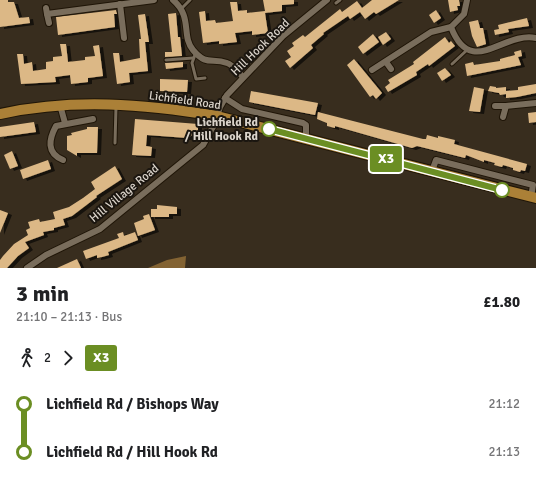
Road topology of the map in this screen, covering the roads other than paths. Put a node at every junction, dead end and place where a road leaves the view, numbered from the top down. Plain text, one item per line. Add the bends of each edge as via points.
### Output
1 (154, 0) edge
2 (173, 0) edge
3 (190, 0) edge
4 (327, 0) edge
5 (340, 0) edge
6 (467, 0) edge
7 (336, 3) dead end
8 (120, 4) junction
9 (181, 9) junction
10 (49, 23) dead end
11 (451, 27) junction
12 (124, 38) dead end
13 (536, 38) edge
14 (467, 50) junction
15 (194, 55) junction
16 (166, 60) dead end
17 (386, 62) junction
18 (452, 64) dead end
19 (391, 69) dead end
20 (372, 70) dead end
21 (243, 77) junction
22 (205, 78) dead end
23 (225, 98) junction
24 (536, 103) edge
25 (60, 105) junction
26 (117, 105) junction
27 (495, 106) dead end
28 (506, 106) junction
29 (0, 114) edge
30 (217, 116) junction
31 (504, 117) dead end
32 (93, 119) dead end
33 (66, 123) junction
34 (306, 139) junction
35 (115, 143) dead end
36 (63, 160) dead end
37 (533, 198) edge
38 (27, 268) edge

1 - 8 street
2 - 9 street
3 - 9 lane
4 - 21 street, Hill Hook Road via 284,36
5 - 7 lane
6 - 11 street via 464,14
8 - 10 street via 47,11
8 - 12 street
9 - 15 street
11 - 14 street
11 - 17 street via 431,32
13 - 14 street via 522,38 479,52
14 - 18 lane
15 - 16 lane
15 - 21 street via 205,60 226,62
15 - 22 lane via 192,63 196,79
17 - 19 street
17 - 20 street
21 - 23 street, Hill Hook Road
23 - 30 street, Hill Hook Road
23 - 34 street via 242,109 303,123 306,125
24 - 28 street
25 - 26 main road, Lichfield Road
25 - 29 main road, Lichfield Road
25 - 33 street
26 - 30 main road, Lichfield Road via 165,108
26 - 35 lane
27 - 28 street
28 - 31 street
30 - 34 main road, Lichfield Road
30 - 38 street, Hill Village Road via 203,145 129,207 100,229 46,255
32 - 33 street
33 - 36 street via 56,126 50,137 51,148 56,157
34 - 37 main road, Lichfield Road

